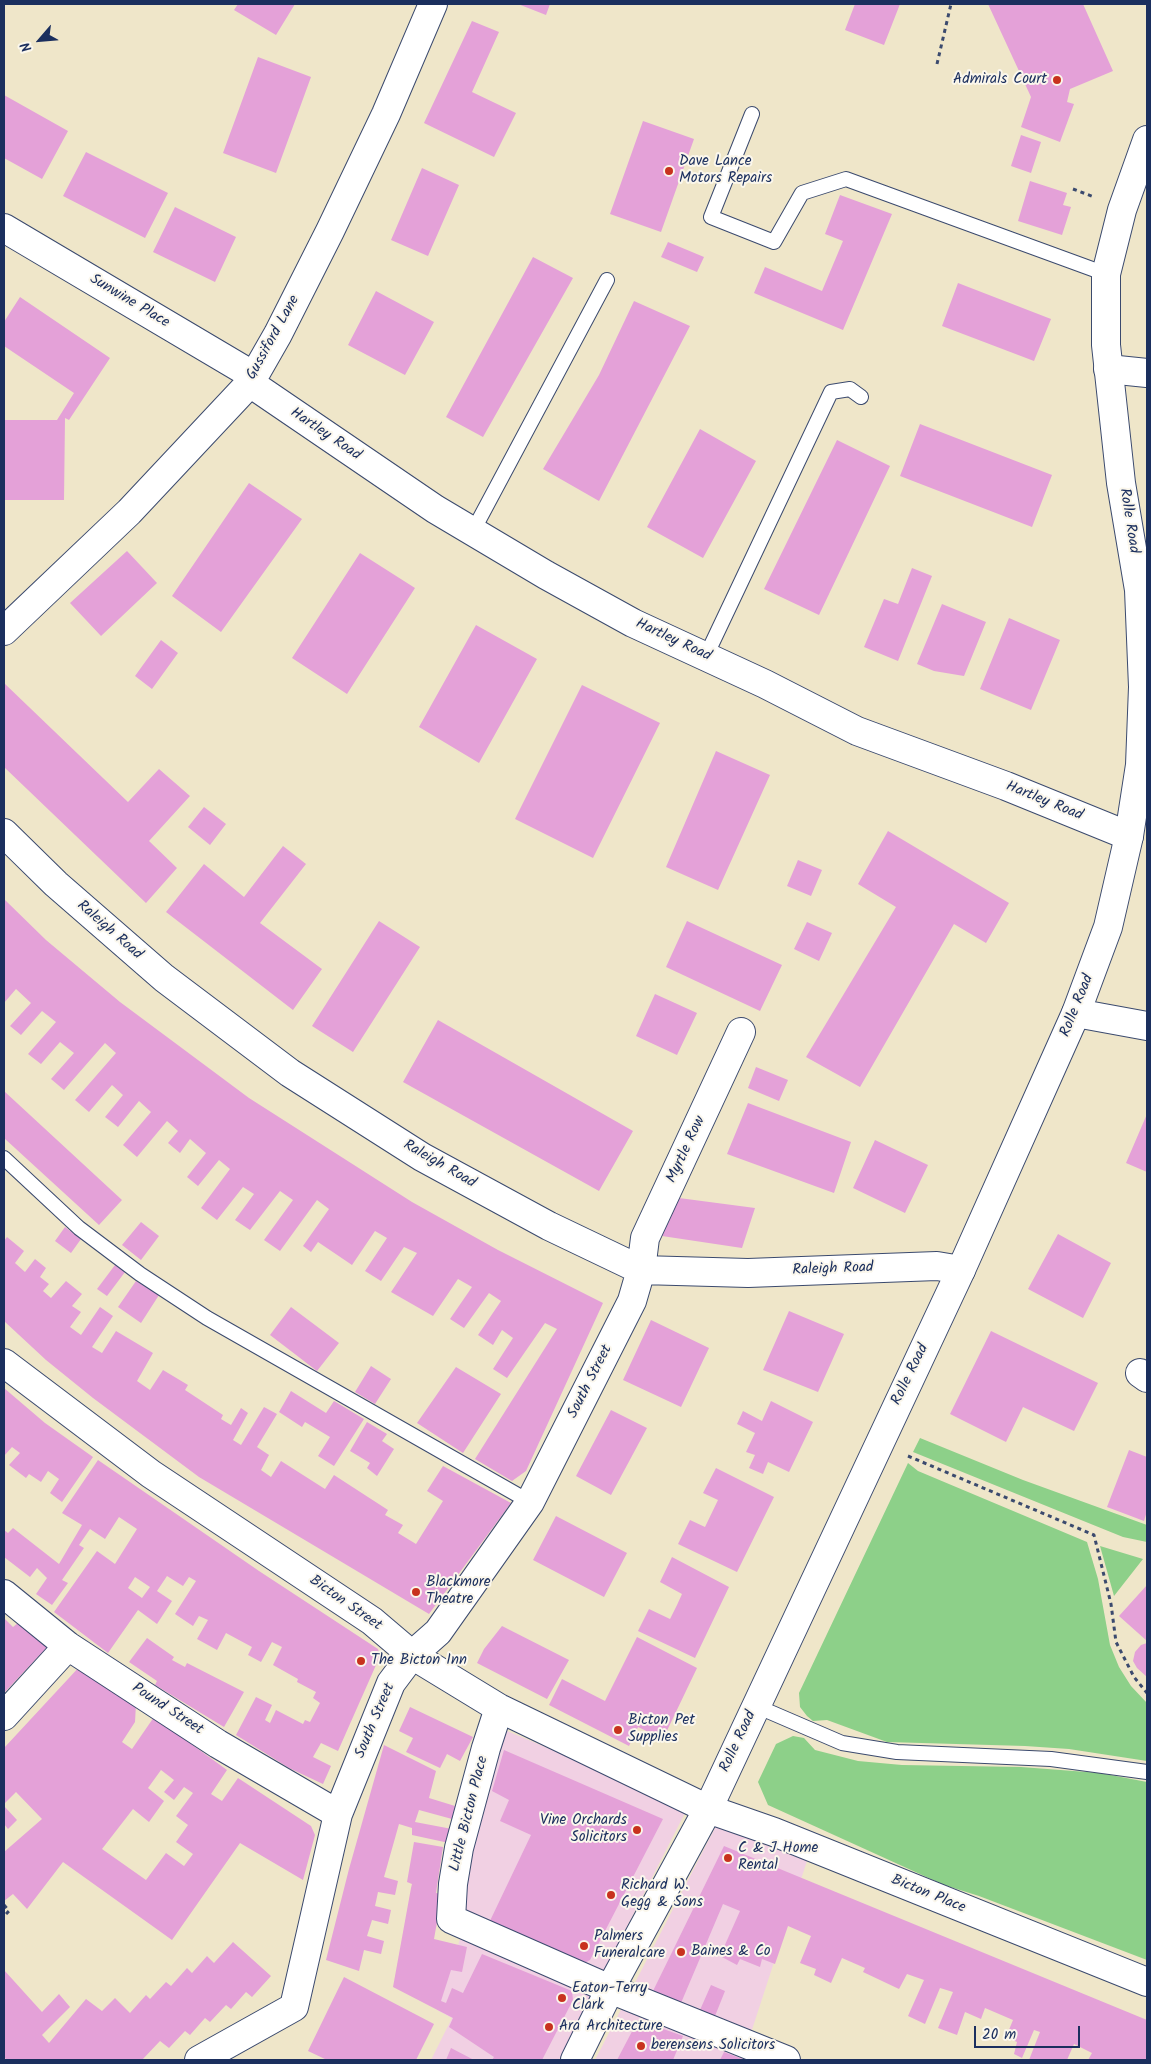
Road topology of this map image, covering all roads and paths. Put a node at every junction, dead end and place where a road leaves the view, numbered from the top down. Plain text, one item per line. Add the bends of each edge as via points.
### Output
1 (433, 4) edge
2 (951, 4) edge
3 (937, 64) dead end
4 (752, 114) dead end
5 (1147, 140) edge
6 (4, 228) edge
7 (1106, 274) junction
8 (607, 280) dead end
9 (1108, 369) junction
10 (1147, 373) edge
11 (252, 380) junction
12 (861, 397) dead end
13 (473, 531) junction
14 (4, 631) edge
15 (706, 656) junction
16 (4, 833) edge
17 (1129, 836) junction
18 (1076, 1013) junction
19 (1147, 1026) edge
20 (741, 1032) dead end
21 (4, 1158) edge
22 (641, 1270) junction
23 (961, 1270) junction
24 (4, 1363) edge
25 (879, 1441) junction
26 (530, 1502) junction
27 (4, 1594) edge
28 (68, 1646) junction
29 (412, 1655) junction
30 (1147, 1693) edge
31 (756, 1706) junction
32 (499, 1708) junction
33 (4, 1716) edge
34 (1147, 1772) edge
35 (708, 1808) junction
36 (338, 1814) junction
37 (4, 1905) edge
38 (4, 1916) edge
39 (1147, 1982) edge
40 (610, 1989) junction
41 (199, 2060) edge
42 (575, 2060) edge
43 (786, 2060) edge

1 - 11 street, Gussiford Lane via 386,114 278,334
2 - 3 path
4 - 7 lane via 711,217 774,242 802,193 846,179
5 - 7 street, Rolle Road via 1122,210
6 - 11 street, Sunwine Place
7 - 9 street, Rolle Road
8 - 13 lane
9 - 10 street
9 - 17 street, Rolle Road via 1140,609 1143,687 1140,765
11 - 13 street, Hartley Road via 434,509
11 - 14 street, Gussiford Lane via 129,512
12 - 15 lane via 850,389 831,392
13 - 15 street, Hartley Road via 632,623
15 - 17 street, Hartley Road via 857,731
16 - 22 street, Raleigh Road via 56,884 164,978 290,1073 422,1157 549,1226
17 - 18 street, Rolle Road via 1108,927
18 - 19 street
18 - 23 street, Rolle Road
20 - 22 street, Myrtle Row via 645,1238
21 - 26 lane via 79,1228 206,1318
22 - 23 street, Raleigh Road via 748,1273 937,1266
22 - 26 street, South Street via 632,1302
23 - 25 street, Rolle Road
24 - 29 street, Bicton Street via 151,1474 372,1621
25 - 30 path via 916,1460 1094,1534 1116,1642 1134,1677
25 - 31 street, Rolle Road
26 - 29 street, South Street via 438,1632
27 - 28 street, Pound Street
28 - 33 street
28 - 36 street, Pound Street via 218,1744
29 - 32 street, Bicton Street
29 - 36 street, South Street via 391,1683
31 - 34 lane via 851,1745 897,1752 1051,1758
31 - 35 street, Rolle Road
32 - 35 street, Bicton Street
32 - 40 street, Little Bicton Place via 459,1848 451,1919
35 - 39 street, Bicton Place
35 - 40 street, Rolle Road
36 - 41 street, South Street via 294,2007
37 - 38 path via 9,1911
40 - 42 street, Rolle Road
40 - 43 street, Little Bicton Place

